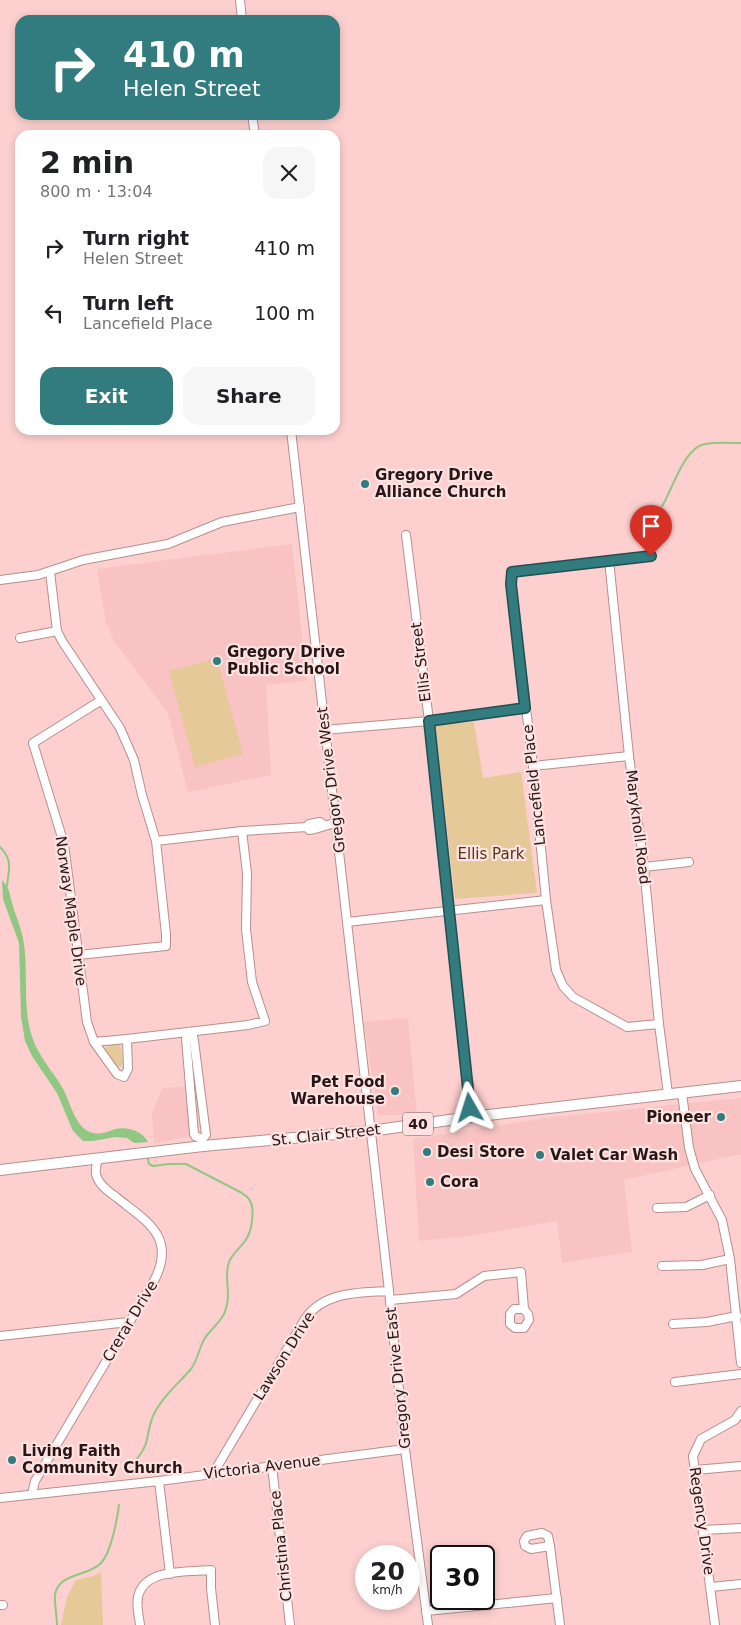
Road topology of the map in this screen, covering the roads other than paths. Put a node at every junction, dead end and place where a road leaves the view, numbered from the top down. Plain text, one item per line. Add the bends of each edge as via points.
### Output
1 (240, 0) edge
2 (242, 15) edge
3 (292, 435) edge
4 (300, 507) junction
5 (406, 535) dead end
6 (651, 556) dead end
7 (609, 560) junction
8 (50, 572) junction
9 (0, 580) edge
10 (57, 631) junction
11 (20, 638) dead end
12 (100, 701) junction
13 (525, 708) junction
14 (429, 721) junction
15 (324, 730) junction
16 (629, 756) junction
17 (534, 766) junction
18 (336, 823) junction
19 (242, 831) junction
20 (156, 841) junction
21 (689, 862) dead end
22 (644, 867) junction
23 (546, 900) junction
24 (449, 912) junction
25 (347, 922) junction
26 (78, 956) junction
27 (658, 1024) junction
28 (189, 1032) junction
29 (126, 1039) junction
30 (94, 1042) junction
31 (741, 1086) edge
32 (682, 1093) junction
33 (668, 1094) junction
34 (471, 1116) junction
35 (370, 1131) junction
36 (203, 1143) junction
37 (98, 1158) junction
38 (0, 1170) edge
39 (710, 1195) junction
40 (657, 1208) dead end
41 (730, 1259) junction
42 (662, 1266) dead end
43 (389, 1291) junction
44 (390, 1300) junction
45 (524, 1309) dead end
46 (737, 1316) junction
47 (129, 1322) junction
48 (673, 1324) dead end
49 (0, 1336) edge
50 (741, 1363) edge
51 (741, 1374) edge
52 (675, 1382) dead end
53 (741, 1411) edge
54 (405, 1449) junction
55 (272, 1466) junction
56 (741, 1466) edge
57 (695, 1470) junction
58 (214, 1472) junction
59 (159, 1481) junction
60 (32, 1494) junction
61 (0, 1498) edge
62 (741, 1528) edge
63 (704, 1530) junction
64 (550, 1546) dead end
65 (170, 1574) junction
66 (741, 1584) edge
67 (711, 1587) junction
68 (557, 1598) junction
69 (426, 1611) junction
70 (140, 1625) edge
71 (215, 1625) edge
72 (290, 1625) edge
73 (428, 1625) edge
74 (560, 1625) edge
75 (715, 1625) edge

1 - 2 street
3 - 4 street, Gregory Drive West
4 - 8 street via 222,522 168,544 83,560
4 - 15 street, Gregory Drive West
5 - 14 street, Ellis Street
6 - 7 street
7 - 13 street, Lancefield Place via 512,572
7 - 16 street, Maryknoll Road
8 - 9 street
8 - 10 street
10 - 11 street
10 - 12 street
12 - 20 street via 120,728 131,752
12 - 26 street, Norway Maple Drive via 33,743 64,844
13 - 14 street
13 - 17 street, Lancefield Place
14 - 15 street
14 - 24 street, Ellis Street
15 - 18 street, Gregory Drive West
16 - 17 street
16 - 22 street, Maryknoll Road
17 - 23 street, Lancefield Place
18 - 19 street via 309,830 307,827
18 - 25 street, Gregory Drive West
19 - 20 street
19 - 28 street via 252,982 264,1021
20 - 26 street via 166,946
21 - 22 street
22 - 27 street, Maryknoll Road
23 - 24 street
23 - 27 street, Lancefield Place via 556,970 563,986 573,997 626,1027
24 - 25 street
24 - 34 street, Ellis Street
25 - 35 street, Gregory Drive West
26 - 30 street, Norway Maple Drive via 87,1022
27 - 33 street, Maryknoll Road
28 - 29 street
28 - 36 street via 194,1042 206,1135
28 - 36 street via 186,1039 194,1134
29 - 30 street
29 - 30 street, Norway Maple Drive via 128,1069 124,1077 118,1074
31 - 32 main road, St. Clair Street / 40
32 - 33 main road, St. Clair Street / 40
32 - 39 street via 694,1169
33 - 34 main road, St. Clair Street / 40
34 - 35 main road, St. Clair Street / 40
35 - 36 main road, St. Clair Street / 40
35 - 43 street, Gregory Drive East
36 - 37 main road, St. Clair Street / 40
37 - 38 main road, St. Clair Street / 40
37 - 47 street, Crerar Drive via 95,1171 102,1185 151,1226 162,1246 159,1271
39 - 40 street via 686,1208
39 - 41 street via 722,1220
41 - 42 street via 702,1265
41 - 46 street
43 - 44 street, Gregory Drive East
43 - 58 street, Lawson Drive via 333,1296 312,1309
44 - 45 street via 456,1294 484,1276 521,1272
44 - 54 street, Gregory Drive East
46 - 48 street
46 - 50 street
47 - 49 street
47 - 60 street, Crerar Drive via 36,1481
51 - 52 street
53 - 57 street, Regency Drive via 735,1420 701,1439 693,1456
54 - 55 street, Victoria Avenue
54 - 69 street, Gregory Drive East
55 - 58 street, Victoria Avenue
55 - 72 street, Christina Place
56 - 57 street
57 - 63 street, Regency Drive
58 - 59 street, Victoria Avenue
59 - 60 street, Victoria Avenue
59 - 65 street
60 - 61 street, Victoria Avenue
62 - 63 street
63 - 67 street, Regency Drive
64 - 68 street
65 - 70 street via 154,1577 142,1586 137,1600
65 - 71 street via 211,1570
66 - 67 street
67 - 75 street, Regency Drive
68 - 69 street
68 - 74 street
69 - 73 street, Gregory Drive East

